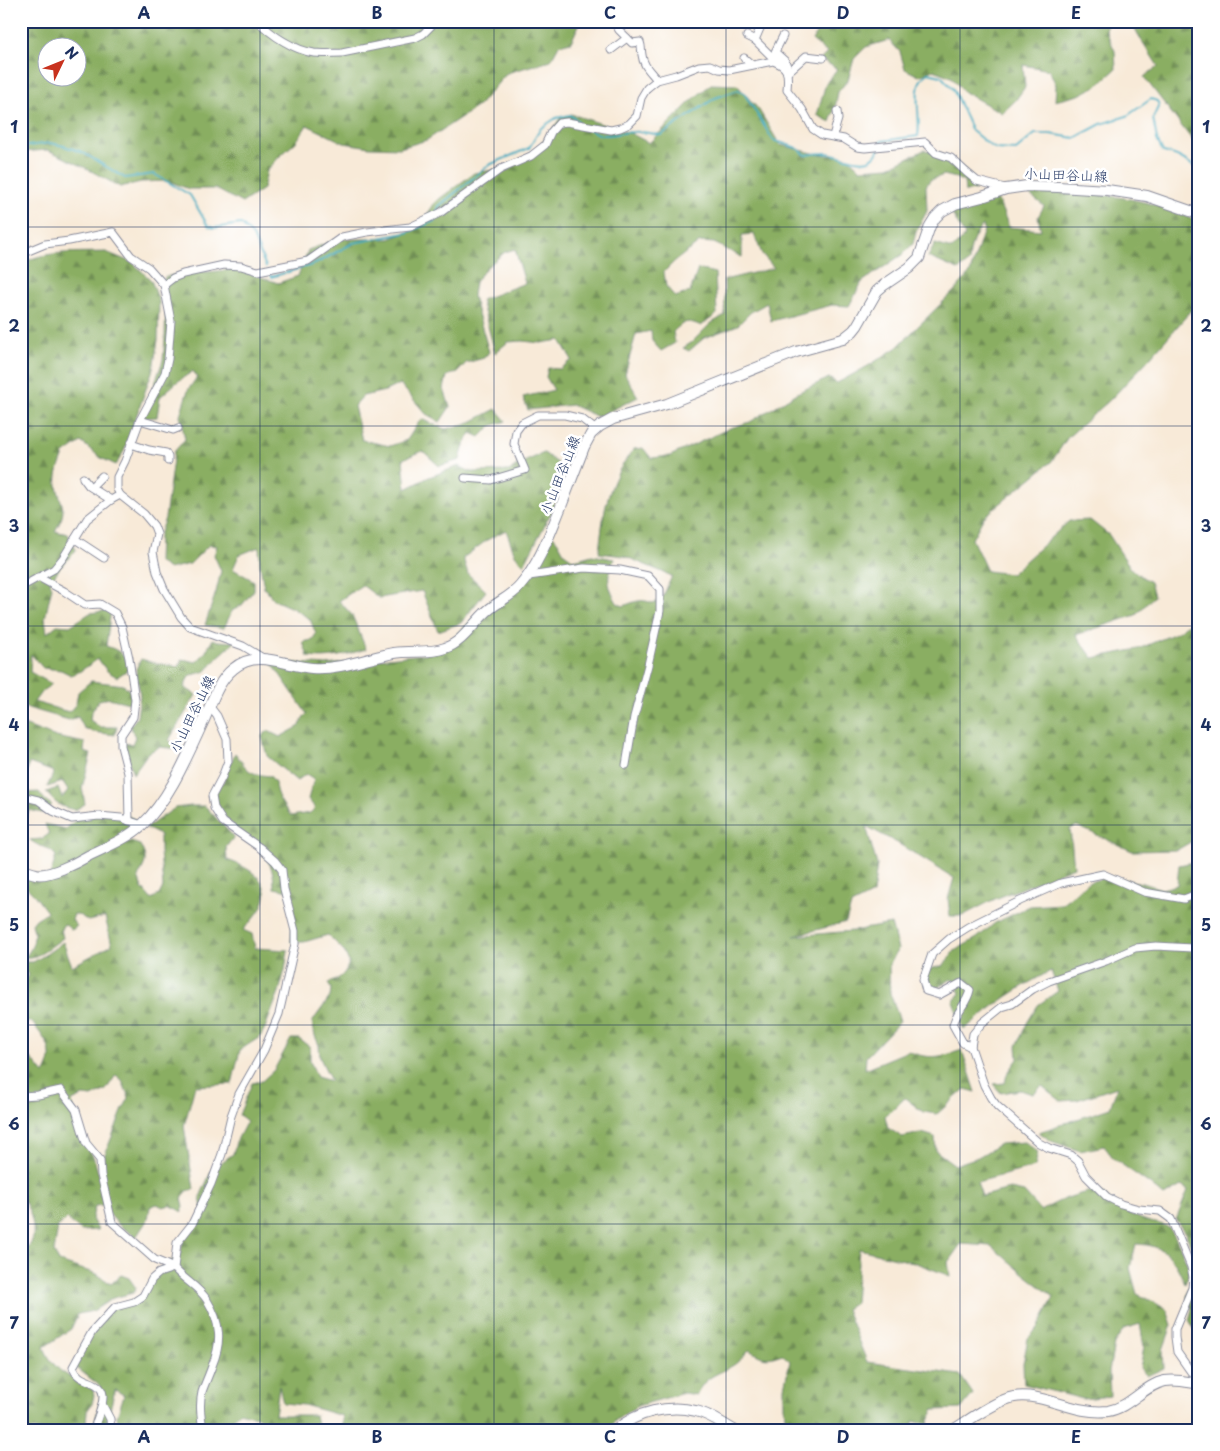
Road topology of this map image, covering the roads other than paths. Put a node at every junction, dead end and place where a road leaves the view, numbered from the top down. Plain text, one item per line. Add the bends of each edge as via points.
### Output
1 (258, 21) edge
2 (436, 21) edge
3 (614, 21) edge
4 (761, 26) dead end
5 (747, 36) dead end
6 (783, 36) dead end
7 (627, 38) junction
8 (754, 40) junction
9 (611, 50) dead end
10 (744, 58) dead end
11 (823, 58) dead end
12 (779, 63) junction
13 (752, 65) junction
14 (786, 71) junction
15 (658, 80) junction
16 (838, 110) dead end
17 (833, 136) junction
18 (1006, 188) junction
19 (1199, 214) edge
20 (21, 254) edge
21 (164, 285) junction
22 (140, 420) junction
23 (178, 428) dead end
24 (596, 430) junction
25 (131, 444) junction
26 (168, 461) dead end
27 (102, 476) dead end
28 (83, 478) dead end
29 (465, 478) dead end
30 (91, 487) junction
31 (120, 495) junction
32 (111, 500) junction
33 (75, 539) junction
34 (104, 558) dead end
35 (528, 576) junction
36 (38, 577) junction
37 (21, 587) edge
38 (262, 658) junction
39 (210, 707) junction
40 (626, 764) dead end
41 (21, 796) edge
42 (129, 821) junction
43 (142, 825) junction
44 (21, 869) edge
45 (1199, 893) edge
46 (1199, 946) edge
47 (971, 1047) junction
48 (21, 1096) edge
49 (174, 1268) junction
50 (1199, 1375) edge
51 (1199, 1384) edge
52 (102, 1404) junction
53 (970, 1425) edge
54 (94, 1430) edge
55 (111, 1430) edge
56 (203, 1430) edge
57 (616, 1430) edge
58 (734, 1430) edge
59 (954, 1430) edge

1 - 2 street via 286,42 312,52 330,53 415,38
3 - 7 street
4 - 8 street
5 - 8 street
6 - 14 street via 774,52 785,61
7 - 9 street
7 - 15 street via 632,43 640,42 644,65
8 - 12 street
10 - 13 street
11 - 14 street via 806,56
12 - 13 street
12 - 14 street
13 - 15 street via 729,70 699,66
14 - 17 street via 787,90 813,129 822,135
15 - 21 street via 647,88 637,116 629,124 611,130 559,123 545,145 531,156 501,169 440,213 410,227 342,237 308,260 258,270 224,265 183,274
16 - 17 street
17 - 18 street via 844,138 857,147 924,142 936,153 951,158 978,181
18 - 19 main road, 小山田谷山線 via 1058,186 1107,190 1147,196
18 - 24 main road, 小山田谷山線 via 942,211 930,226 919,258 877,292 857,326 843,340 796,352 667,404 613,419
20 - 21 street via 45,244 113,232 131,256 149,268
21 - 22 street via 171,321 168,359 165,372
22 - 23 street via 173,430
22 - 25 street
24 - 29 street via 582,419 566,414 538,414 522,423 516,431 514,444 525,470 491,480
24 - 35 main road, 小山田谷山線 via 584,447 550,535
25 - 26 street via 166,453
25 - 31 street via 117,477
27 - 30 street
28 - 30 street
30 - 32 street
31 - 32 street
31 - 38 street via 154,526 153,552 157,572 182,617 190,626 243,646
32 - 33 street via 88,519
33 - 34 street
33 - 36 street via 54,569
35 - 38 main road, 小山田谷山線 via 516,591 484,613 456,642 445,648 393,653 330,668 312,668
35 - 40 street via 584,568 620,570 648,576 660,589 660,611
36 - 37 street
36 - 42 street via 84,605 100,604 115,613 122,627 135,700 133,717 121,735 120,746 128,772
38 - 39 main road, 小山田谷山線 via 240,663 233,669 222,680
39 - 43 main road, 小山田谷山線 via 165,797
39 - 49 street via 227,738 228,761 212,796 214,808 224,822 260,847 282,870 295,944 279,1014 264,1050 239,1094 211,1184 192,1224 177,1243
41 - 42 street via 38,800 72,819 99,816
42 - 43 street
43 - 44 main road, 小山田谷山線 via 122,839 49,874 37,875
45 - 47 street via 1184,899 1144,892 1102,874 1061,883 949,939 932,954 923,980 926,991 938,995 961,983 970,990 953,1024 963,1043
46 - 47 street via 1135,948 1049,981 1002,1007 982,1023 973,1034
47 - 50 street via 991,1098 1039,1143 1071,1155 1107,1197 1138,1209 1160,1211 1171,1219 1192,1267 1193,1277 1192,1288 1175,1329 1177,1352 1191,1372
48 - 49 street via 61,1090 76,1110 86,1143 100,1160 112,1222 155,1260
49 - 52 street via 152,1279 143,1296 134,1302 114,1308 92,1332 73,1367 82,1379 100,1387
49 - 56 street via 206,1299 219,1326 218,1345 200,1406
51 - 53 main road via 1162,1381 1118,1408 1102,1411 1086,1411 1033,1397 1013,1397 997,1404
52 - 54 street
52 - 55 street via 110,1419
53 - 59 main road
57 - 58 main road via 637,1416 678,1409 696,1411

